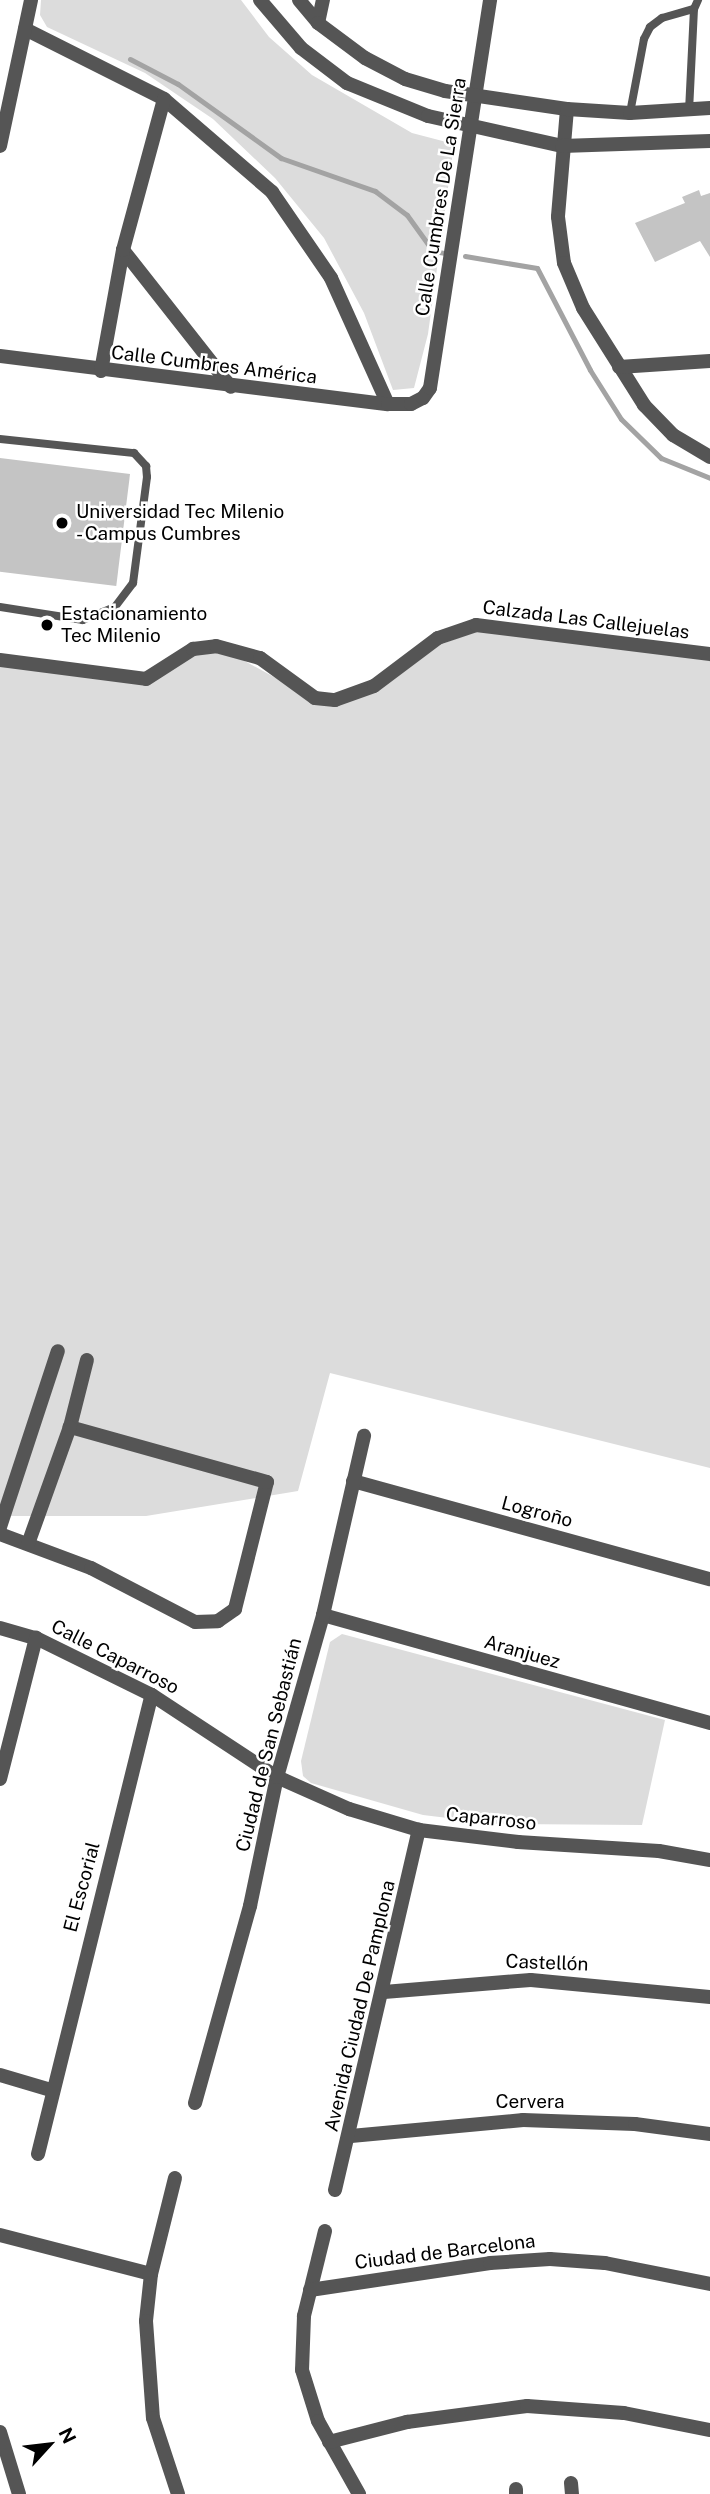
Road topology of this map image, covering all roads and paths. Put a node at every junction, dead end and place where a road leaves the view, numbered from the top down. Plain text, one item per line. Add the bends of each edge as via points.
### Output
1 (31, 0) edge
2 (260, 0) edge
3 (299, 0) edge
4 (323, 0) edge
5 (490, 0) edge
6 (696, 4) edge
7 (318, 23) junction
8 (25, 29) junction
9 (477, 97) junction
10 (164, 99) junction
11 (710, 108) edge
12 (567, 109) junction
13 (689, 111) junction
14 (631, 113) junction
15 (471, 125) junction
16 (710, 141) edge
17 (0, 146) edge
18 (562, 146) junction
19 (122, 250) junction
20 (0, 356) edge
21 (710, 361) edge
22 (618, 367) junction
23 (101, 371) junction
24 (231, 387) junction
25 (423, 398) joint
26 (388, 404) junction
27 (0, 439) edge
28 (710, 457) edge
29 (0, 607) edge
30 (710, 654) edge
31 (0, 660) edge
32 (58, 1351) dead end
33 (87, 1360) dead end
34 (70, 1427) junction
35 (364, 1436) dead end
36 (353, 1481) junction
37 (0, 1527) edge
38 (0, 1534) edge
39 (28, 1544) junction
40 (710, 1579) edge
41 (323, 1615) junction
42 (0, 1628) edge
43 (36, 1638) junction
44 (152, 1695) junction
45 (710, 1723) edge
46 (276, 1777) junction
47 (0, 1779) edge
48 (418, 1830) junction
49 (710, 1860) edge
50 (384, 1992) junction
51 (710, 1997) edge
52 (0, 2075) edge
53 (51, 2090) junction
54 (195, 2103) dead end
55 (710, 2134) edge
56 (351, 2136) junction
57 (38, 2154) dead end
58 (175, 2178) dead end
59 (335, 2190) dead end
60 (325, 2231) dead end
61 (0, 2237) edge
62 (151, 2274) junction
63 (710, 2284) edge
64 (310, 2290) junction
65 (710, 2430) edge
66 (0, 2432) edge
67 (329, 2442) junction
68 (19, 2494) edge
69 (178, 2494) edge
70 (359, 2494) edge

1 - 8 street
2 - 15 street via 301,48 347,83 386,102
3 - 7 street
4 - 7 street
5 - 9 street, Calle Cumbres De La Sierra
6 - 13 lane
6 - 14 lane via 650,27 643,39
7 - 9 street via 365,58 405,79
8 - 10 street
8 - 17 street
9 - 12 street
9 - 15 street, Calle Cumbres De La Sierra
10 - 19 street
10 - 26 street via 272,192 309,241 351,314
11 - 13 street
12 - 14 street
12 - 18 street
13 - 14 street
15 - 18 street
15 - 25 street, Calle Cumbres De La Sierra via 430,388
16 - 18 street
18 - 22 street via 558,217 564,263 583,309
19 - 23 street
19 - 24 street
20 - 23 street, Calle Cumbres América
21 - 22 street
22 - 28 street via 644,405 673,435
23 - 24 street, Calle Cumbres América
24 - 26 street, Calle Cumbres América
25 - 26 street, Calle Cumbres América via 411,404
27 - 29 lane via 134,453 146,466 147,477 133,583 115,607 83,620
30 - 31 street, Calzada Las Callejuelas via 476,625 438,638 374,686 335,700 315,698 260,658 216,646 193,649 146,679
32 - 37 street
33 - 34 street
34 - 39 street
34 - 39 street via 267,1482 234,1609 218,1621 195,1622 91,1567
35 - 36 street, Ciudad de San Sebastián
36 - 40 street, Logroño
36 - 41 street, Ciudad de San Sebastián
38 - 39 street
41 - 45 street, Aranjuez
41 - 46 street, Ciudad de San Sebastián
42 - 43 street, Calle Caparroso
43 - 44 street, Calle Caparroso
43 - 47 street
44 - 46 street, Calle Caparroso
44 - 53 street, El Escorial
46 - 48 street, Caparroso via 349,1809
46 - 54 street, Ciudad de San Sebastián via 250,1906
48 - 49 street, Caparroso via 659,1851
48 - 50 street, Avenida Ciudad De Pamplona
50 - 51 street, Castellón via 531,1980
50 - 56 street, Avenida Ciudad De Pamplona
52 - 53 street
53 - 57 street, El Escorial
55 - 56 street, Cervera via 635,2124 523,2120
56 - 59 street, Avenida Ciudad De Pamplona
58 - 62 street
60 - 64 street
61 - 62 street
62 - 69 street via 146,2367 153,2418
63 - 64 street, Ciudad de Barcelona via 605,2263 550,2259 490,2263
64 - 67 street via 301,2341 302,2370 309,2399
65 - 67 street via 624,2413 527,2406 407,2422
66 - 68 street
67 - 70 street

